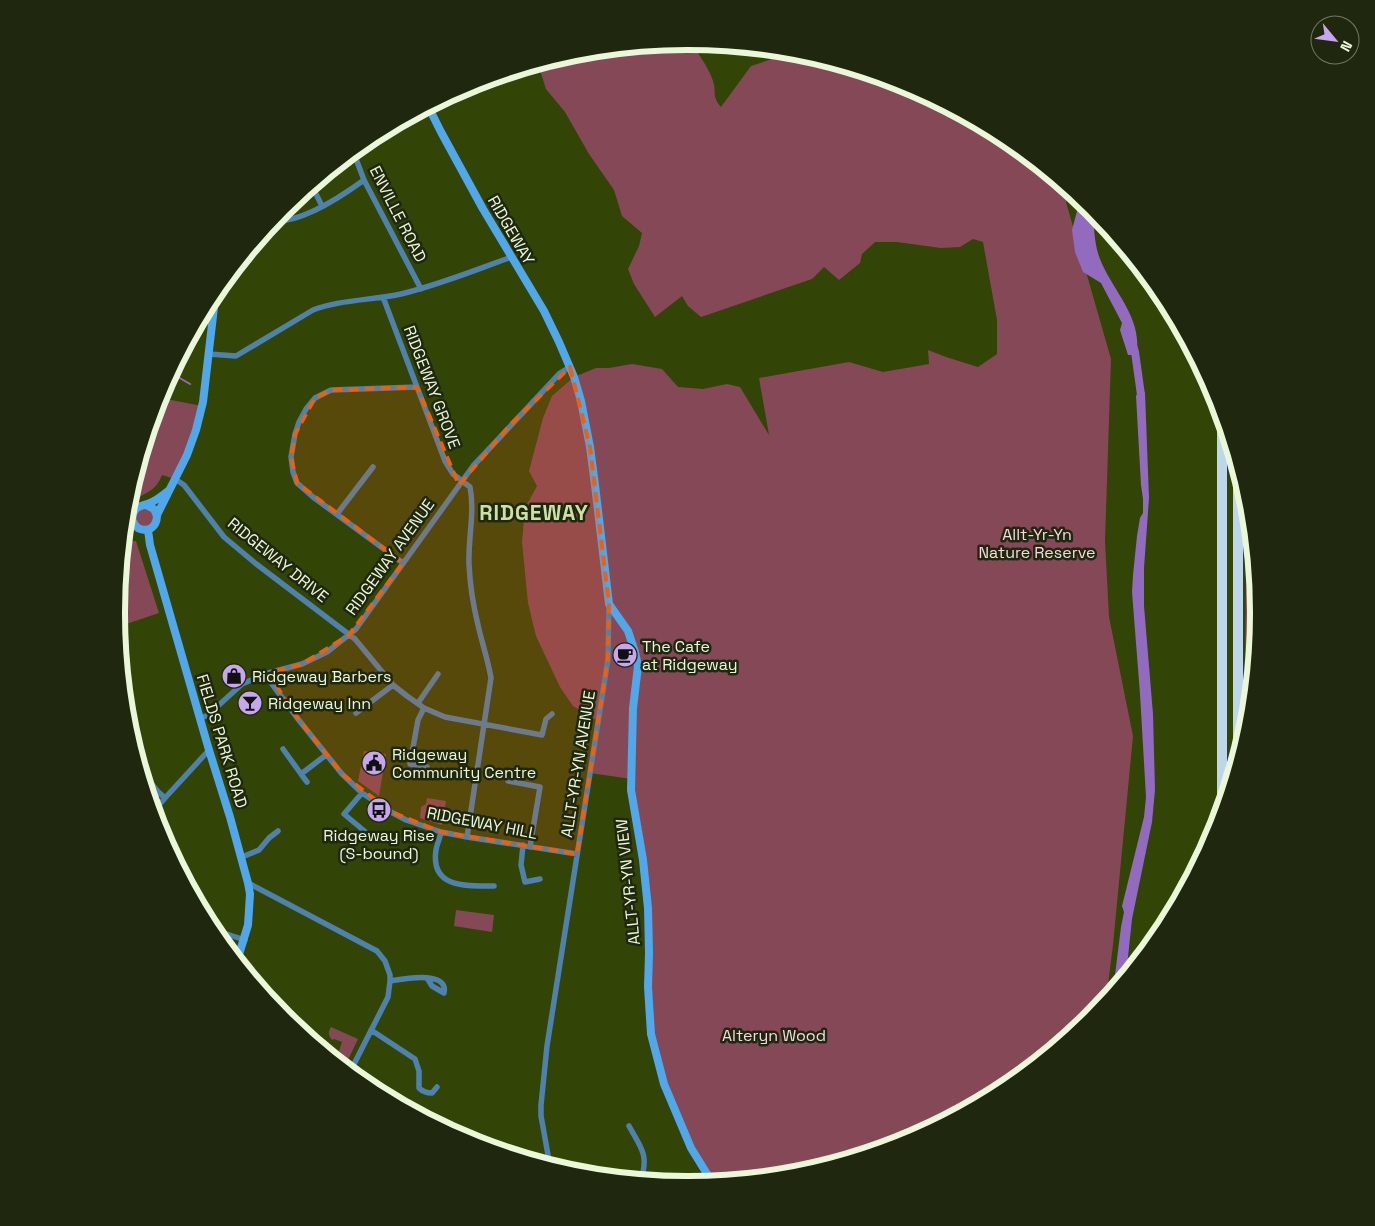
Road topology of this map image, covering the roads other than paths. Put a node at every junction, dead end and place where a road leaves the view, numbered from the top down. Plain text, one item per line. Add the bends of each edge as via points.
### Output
1 (432, 111) edge
2 (356, 158) edge
3 (364, 180) junction
4 (315, 191) edge
5 (322, 206) junction
6 (284, 220) edge
7 (512, 257) junction
8 (421, 289) junction
9 (384, 298) junction
10 (214, 309) edge
11 (208, 354) junction
12 (570, 367) junction
13 (417, 387) junction
14 (1222, 436) edge
15 (373, 467) dead end
16 (175, 479) junction
17 (462, 481) junction
18 (168, 491) junction
19 (1238, 495) edge
20 (146, 505) junction
21 (337, 514) junction
22 (157, 515) junction
23 (134, 523) joint
24 (148, 530) junction
25 (403, 563) junction
26 (609, 604) junction
27 (349, 635) junction
28 (268, 673) junction
29 (438, 674) dead end
30 (393, 685) junction
31 (418, 704) junction
32 (424, 708) junction
33 (356, 713) dead end
34 (552, 714) dead end
35 (201, 718) junction
36 (484, 725) junction
37 (1238, 731) edge
38 (282, 749) dead end
39 (209, 750) junction
40 (326, 755) junction
41 (427, 767) dead end
42 (301, 774) junction
43 (508, 781) dead end
44 (307, 782) dead end
45 (151, 783) edge
46 (1222, 790) edge
47 (362, 793) junction
48 (165, 798) junction
49 (158, 806) edge
50 (278, 831) dead end
51 (441, 832) junction
52 (368, 834) dead end
53 (467, 837) junction
54 (523, 846) junction
55 (530, 847) junction
56 (577, 854) junction
57 (242, 857) junction
58 (540, 879) dead end
59 (248, 883) junction
60 (494, 886) dead end
61 (224, 934) edge
62 (244, 940) junction
63 (239, 954) edge
64 (427, 978) dead end
65 (390, 981) junction
66 (371, 1030) junction
67 (353, 1066) edge
68 (437, 1087) dead end
69 (629, 1126) dead end
70 (549, 1158) edge
71 (643, 1174) edge
72 (708, 1175) edge

1 - 7 street, RIDGEWAY via 441,132
2 - 3 street, ENVILLE ROAD
3 - 5 street
3 - 8 street, ENVILLE ROAD
4 - 5 street
5 - 6 street
7 - 8 street
7 - 12 street, RIDGEWAY via 544,312
8 - 9 street
9 - 11 street via 324,306 236,356
9 - 13 street, RIDGEWAY GROVE
10 - 11 street
11 - 16 street via 203,402 196,430
12 - 17 street, RIDGEWAY AVENUE via 554,379
12 - 26 street, ALLT-YR-YN AVENUE via 590,447
13 - 17 street, RIDGEWAY GROVE via 445,461
13 - 21 street via 331,390 315,398 306,409 294,434 292,472 297,483
14 - 46 highway
15 - 21 street
16 - 18 street
16 - 27 street, RIDGEWAY DRIVE via 184,485 224,537
17 - 25 street, RIDGEWAY AVENUE
17 - 36 street, RIDGEWAY GROVE via 470,487 473,498 469,563 472,598 491,678
18 - 20 street
18 - 22 street
19 - 37 highway
20 - 22 street
20 - 23 street via 135,510
21 - 25 street
22 - 24 street via 155,525
23 - 24 street via 141,530
24 - 35 street, FIELDS PARK ROAD
25 - 27 street, RIDGEWAY AVENUE
26 - 56 street, ALLT-YR-YN AVENUE via 608,659
26 - 72 street, ALLT-YR-YN VIEW via 628,631 638,666 633,708 631,790 648,908 651,1034 664,1084 691,1148
27 - 28 street, RIDGEWAY AVENUE via 327,652 302,664
27 - 30 street, RIDGEWAY DRIVE
28 - 35 street, RIDGEWAY AVENUE via 242,684
28 - 40 street, RIDGEWAY HILL via 272,684
29 - 31 street
30 - 31 street, RIDGEWAY DRIVE
30 - 33 street
31 - 32 street, RIDGEWAY DRIVE
32 - 36 street, RIDGEWAY DRIVE via 445,717
32 - 41 street via 418,720 410,764
34 - 36 street, RIDGEWAY DRIVE via 546,719 542,735
35 - 39 street, FIELDS PARK ROAD
36 - 53 street, RIDGEWAY GROVE
38 - 42 street
39 - 48 street
39 - 57 street, FIELDS PARK ROAD
40 - 42 street
40 - 47 street, RIDGEWAY HILL
42 - 44 street
43 - 55 street via 540,787
45 - 48 street
47 - 51 street, RIDGEWAY HILL via 406,820
47 - 52 street via 344,814
48 - 49 street
50 - 57 street via 259,850
51 - 53 street, RIDGEWAY HILL
51 - 60 street via 436,862 447,881 469,887
53 - 54 street, RIDGEWAY HILL
54 - 55 street, RIDGEWAY HILL
54 - 58 street via 521,865 525,882
55 - 56 street, RIDGEWAY HILL
56 - 70 street, ALLT-YR-YN AVENUE via 541,1105
57 - 59 street, FIELDS PARK ROAD
59 - 62 street, FIELDS PARK ROAD via 250,908
59 - 65 street via 377,951 385,961
61 - 62 street
62 - 63 street, FIELDS PARK ROAD
64 - 65 street
65 - 66 street via 388,997
66 - 67 street
66 - 68 street via 415,1059 419,1088 432,1093
69 - 71 street via 645,1157

